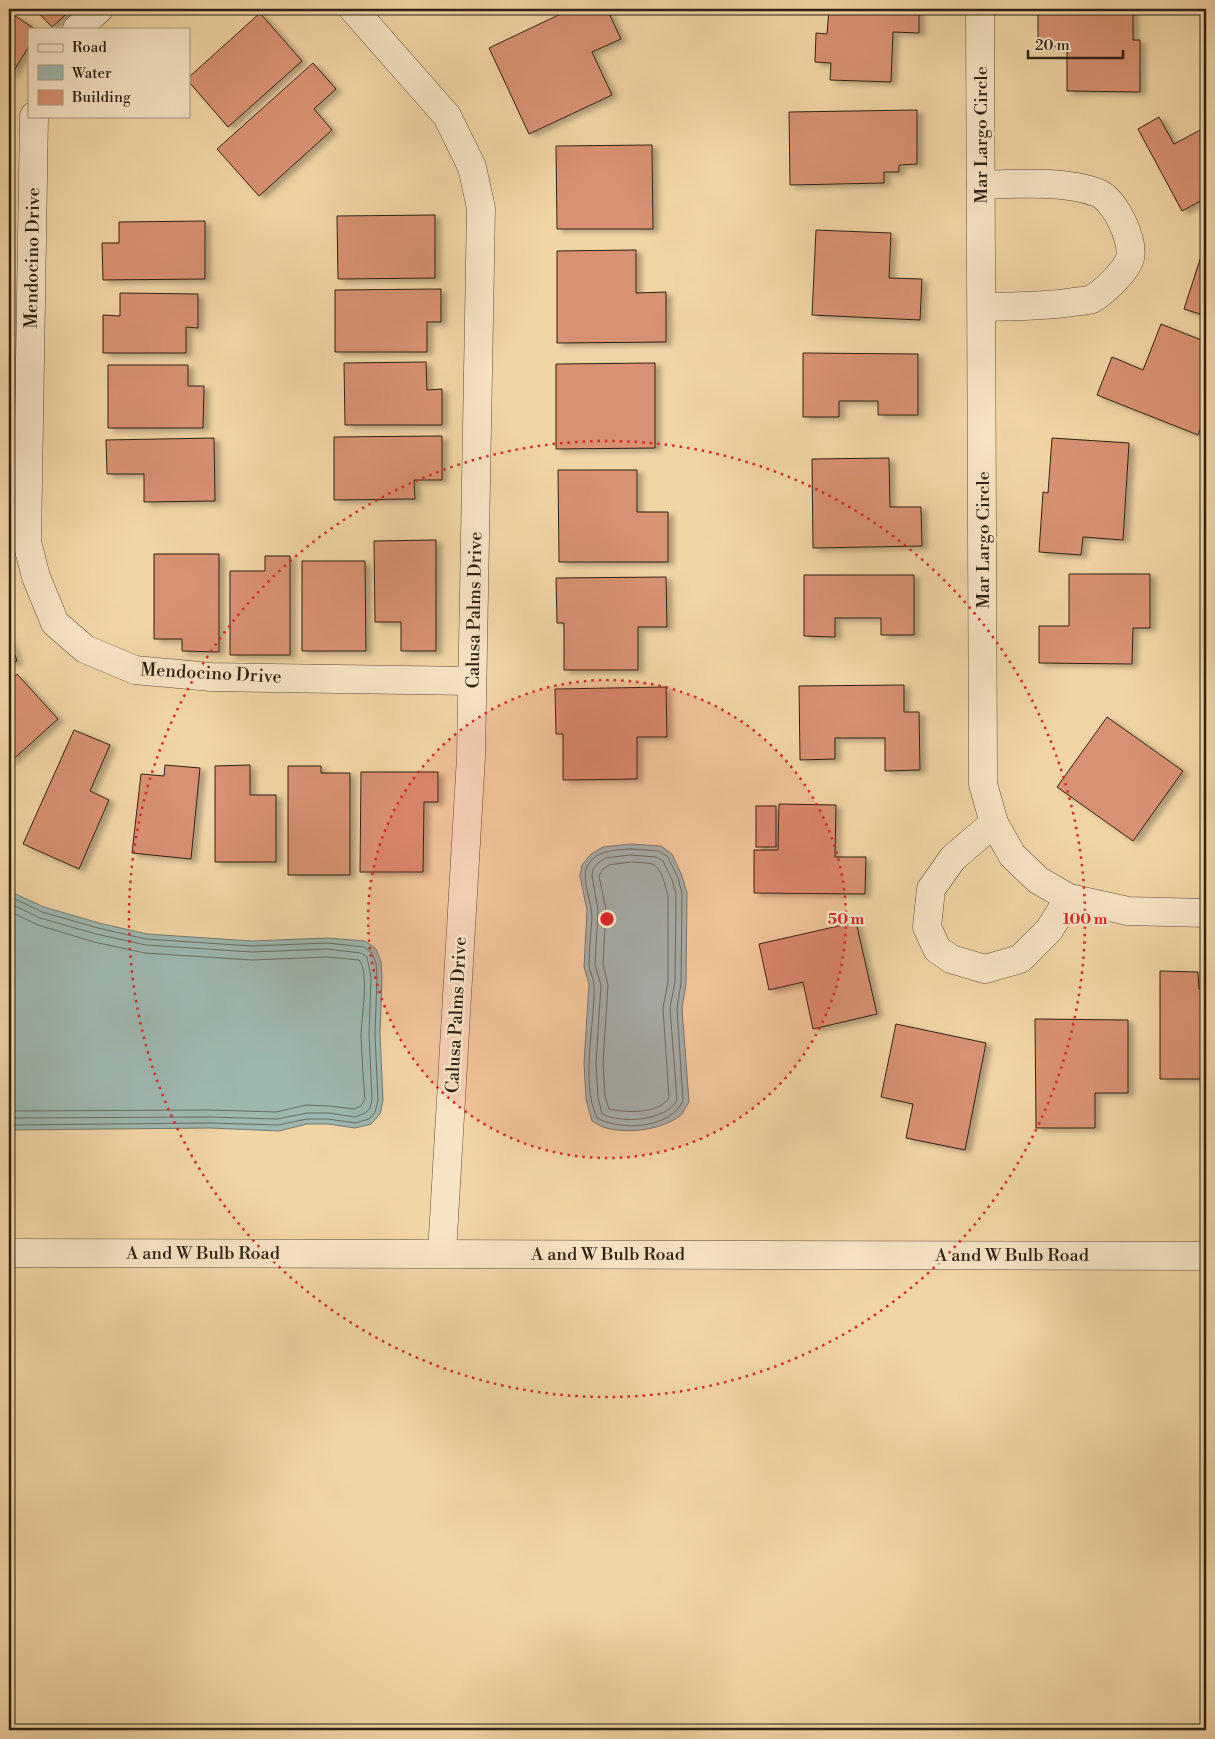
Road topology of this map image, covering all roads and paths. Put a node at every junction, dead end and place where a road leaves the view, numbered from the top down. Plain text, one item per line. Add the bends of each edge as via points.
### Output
1 (99, 9) edge
2 (353, 9) edge
3 (980, 9) edge
4 (78, 28) edge
5 (34, 118) edge
6 (981, 185) junction
7 (982, 307) junction
8 (472, 681) junction
9 (994, 823) junction
10 (1069, 898) junction
11 (1206, 913) edge
12 (9, 1253) edge
13 (442, 1253) junction
14 (1206, 1256) edge

1 - 4 street
2 - 8 street, Calusa Palms Drive via 447,116 472,167 481,208
3 - 6 street, Mar Largo Circle
5 - 8 street, Mendocino Drive via 27,542 36,577 55,623 85,649 135,670 211,677
6 - 7 street, Mar Largo Circle
6 - 7 street via 1045,184 1099,193 1115,207 1128,239 1130,258 1120,276 1091,299 1053,306
7 - 9 street, Mar Largo Circle via 983,784
8 - 13 street, Calusa Palms Drive via 470,767
9 - 10 street, Mar Largo Circle via 1012,854 1038,880
9 - 10 street via 954,858 931,889 927,927 937,948 951,959 985,969 1020,959 1049,930
10 - 11 street, Mar Largo Circle via 1128,911
12 - 13 street, A and W Bulb Road
13 - 14 street, A and W Bulb Road

